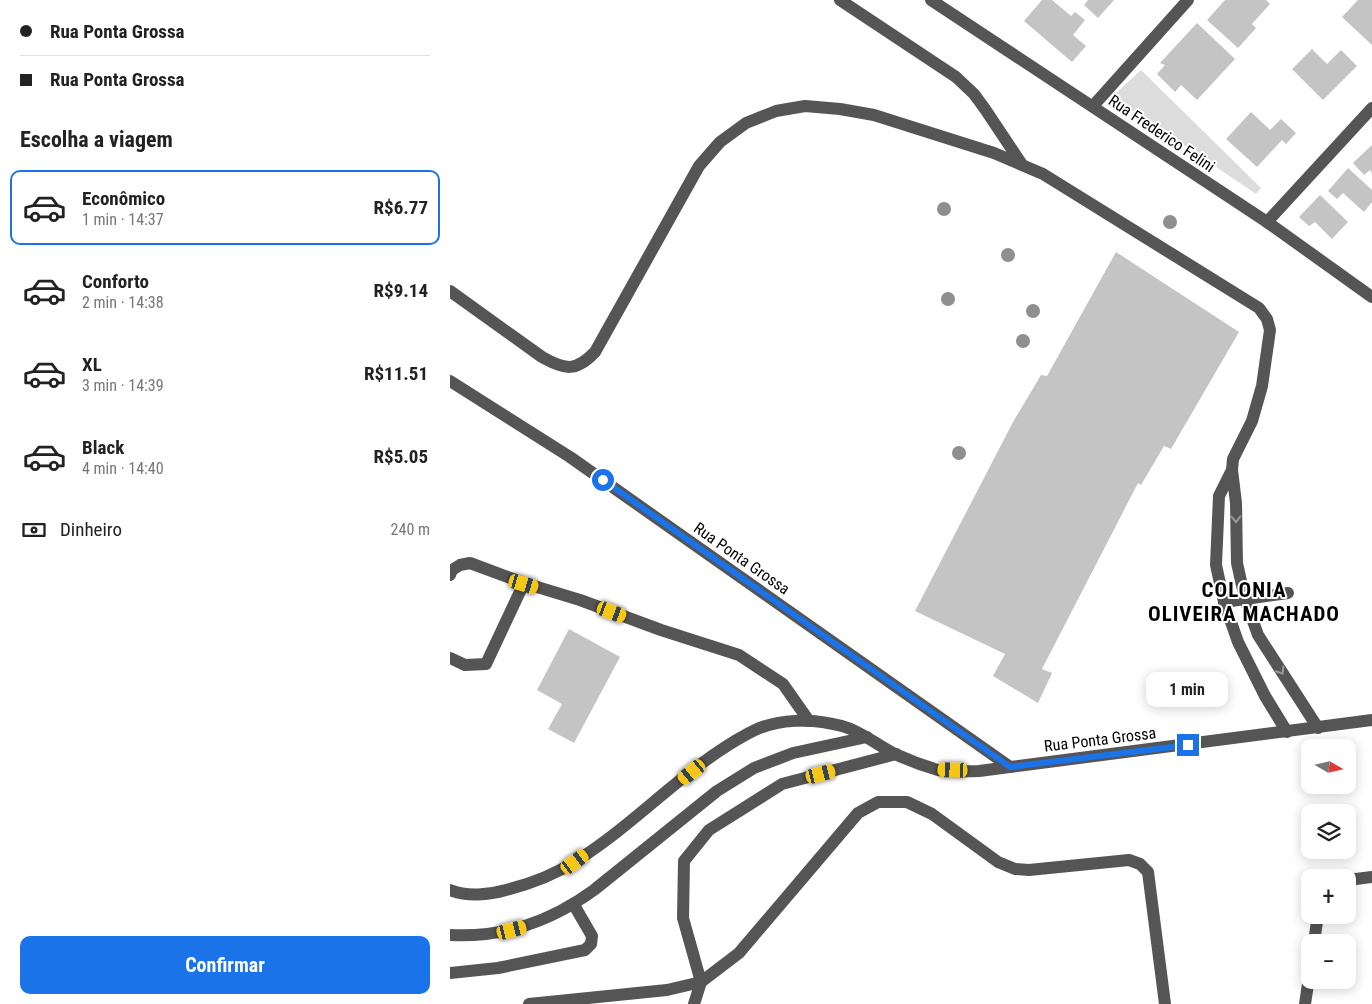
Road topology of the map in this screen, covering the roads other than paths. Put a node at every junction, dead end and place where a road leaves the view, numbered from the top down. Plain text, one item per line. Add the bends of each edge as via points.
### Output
1 (840, 0) edge
2 (931, 0) edge
3 (1188, 0) edge
4 (1093, 106) junction
5 (1372, 108) edge
6 (1022, 163) junction
7 (1267, 222) junction
8 (450, 291) edge
9 (1372, 297) edge
10 (450, 381) edge
11 (1232, 470) junction
12 (450, 574) edge
13 (524, 584) junction
14 (1288, 593) dead end
15 (1245, 599) junction
16 (1224, 602) junction
17 (450, 658) edge
18 (1372, 720) edge
19 (809, 721) junction
20 (1318, 728) junction
21 (1287, 732) junction
22 (867, 738) junction
23 (896, 754) junction
24 (1010, 767) junction
25 (1372, 877) edge
26 (1356, 879) edge
27 (450, 890) edge
28 (574, 905) junction
29 (450, 935) edge
30 (450, 973) edge
31 (701, 982) junction
32 (1307, 989) edge
33 (529, 1004) edge
34 (694, 1004) edge
35 (1165, 1004) edge
36 (1305, 1004) edge

1 - 6 street via 956,77 986,109
2 - 4 street, Rua Frederico Felini
3 - 4 street
4 - 7 street, Rua Frederico Felini
5 - 7 street
6 - 8 street via 840,108 805,106 776,111 746,123 720,142 699,166 595,352 586,361 572,368 558,366
6 - 11 street via 1259,308 1267,319 1270,330 1262,386 1252,420 1233,459
7 - 9 street, Rua Frederico Felini
10 - 24 street, Rua Ponta Grossa via 570,457
11 -> 15 street via 1237,563
11 - 16 street via 1219,496 1216,565
12 - 13 street via 460,565 470,563
13 - 17 street via 486,664 464,665
13 - 19 street via 739,655 783,684
14 - 15 street
15 - 16 street
15 -> 20 street via 1258,635
16 - 21 street via 1247,662
18 - 20 street, Rua Ponta Grossa
19 - 22 street, Rua Ponta Grossa via 842,726
19 - 27 street, Rua Ponta Grossa via 779,722 750,732 705,761 575,862 531,884 495,893
20 - 21 street, Rua Ponta Grossa
21 - 24 street, Rua Ponta Grossa
22 - 23 street, Rua Ponta Grossa
22 - 28 street via 793,753 754,768 717,791
23 - 24 street, Rua Ponta Grossa via 939,770 979,771
23 - 31 street via 782,784 709,830 684,861 683,918
25 - 26 street
28 - 29 street via 530,925 495,934
28 - 30 street via 592,936 591,944 585,950 498,968
31 - 33 street via 667,990
31 - 34 street
31 - 35 street via 739,954 858,813 878,802 907,802 932,814 998,862 1015,870 1129,860 1140,864 1148,872
32 - 36 street

